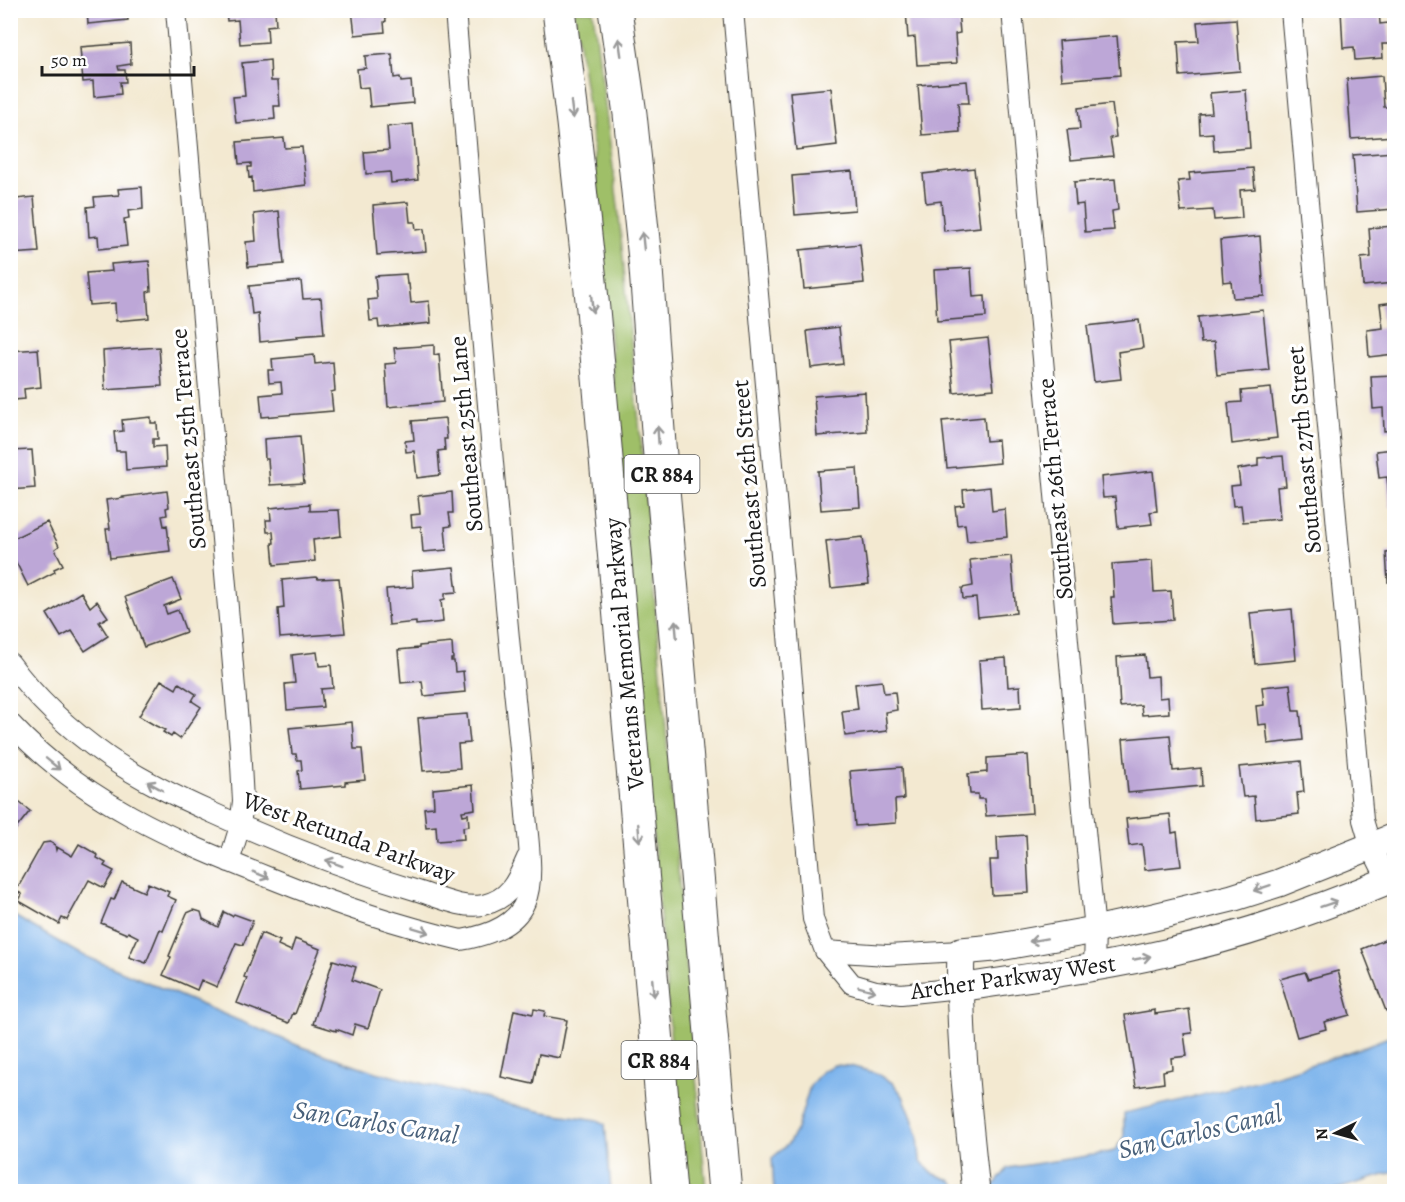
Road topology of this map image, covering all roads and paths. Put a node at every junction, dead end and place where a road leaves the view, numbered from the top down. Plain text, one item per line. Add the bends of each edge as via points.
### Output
1 (176, 10) edge
2 (455, 10) edge
3 (559, 10) edge
4 (615, 10) edge
5 (733, 10) edge
6 (1012, 10) edge
7 (1292, 10) edge
8 (10, 663) edge
9 (680, 680) junction
10 (10, 723) edge
11 (240, 826) junction
12 (1383, 842) edge
13 (529, 852) junction
14 (229, 862) junction
15 (1391, 880) edge
16 (1095, 930) junction
17 (825, 951) junction
18 (961, 951) junction
19 (1094, 967) junction
20 (960, 988) junction
21 (976, 1188) edge
22 (670, 1191) edge
23 (725, 1191) edge
24 (744, 1191) edge

1 - 11 street, Southeast 25th Terrace via 240,746
2 - 13 street, Southeast 25th Lane
3 -> 22 highway, Veterans Memorial Parkway / CR 884 via 593,309
9 -> 4 highway, CR 884 via 643,245
5 - 17 street, Southeast 26th Street via 813,919
6 - 16 street, Southeast 26th Terrace
7 - 12 street, Southeast 27th Street via 1364,820
11 -> 8 street, West Retunda Parkway via 163,790 109,758 59,718
9 - 23 highway, CR 884
9 - 24 highway via 717,884
10 -> 14 street via 48,760 102,800
13 -> 11 street, West Retunda Parkway via 518,879 500,899 466,906 389,883
11 - 14 street, Southeast 25th Terrace
12 - 15 street, Southeast 27th Street
12 -> 16 street, Archer Parkway West via 1232,898
14 -> 13 street via 365,913 461,940 484,934 513,919 525,903 531,881
19 -> 15 street, Archer Parkway West via 1261,928
16 -> 18 street, Archer Parkway West
16 - 19 street, Southeast 26th Terrace
17 - 18 street, Archer Parkway West via 887,955
17 -> 20 street, Archer Parkway West via 852,984 876,991 902,994
18 - 20 street
19 - 20 street, Archer Parkway West
20 - 21 street

